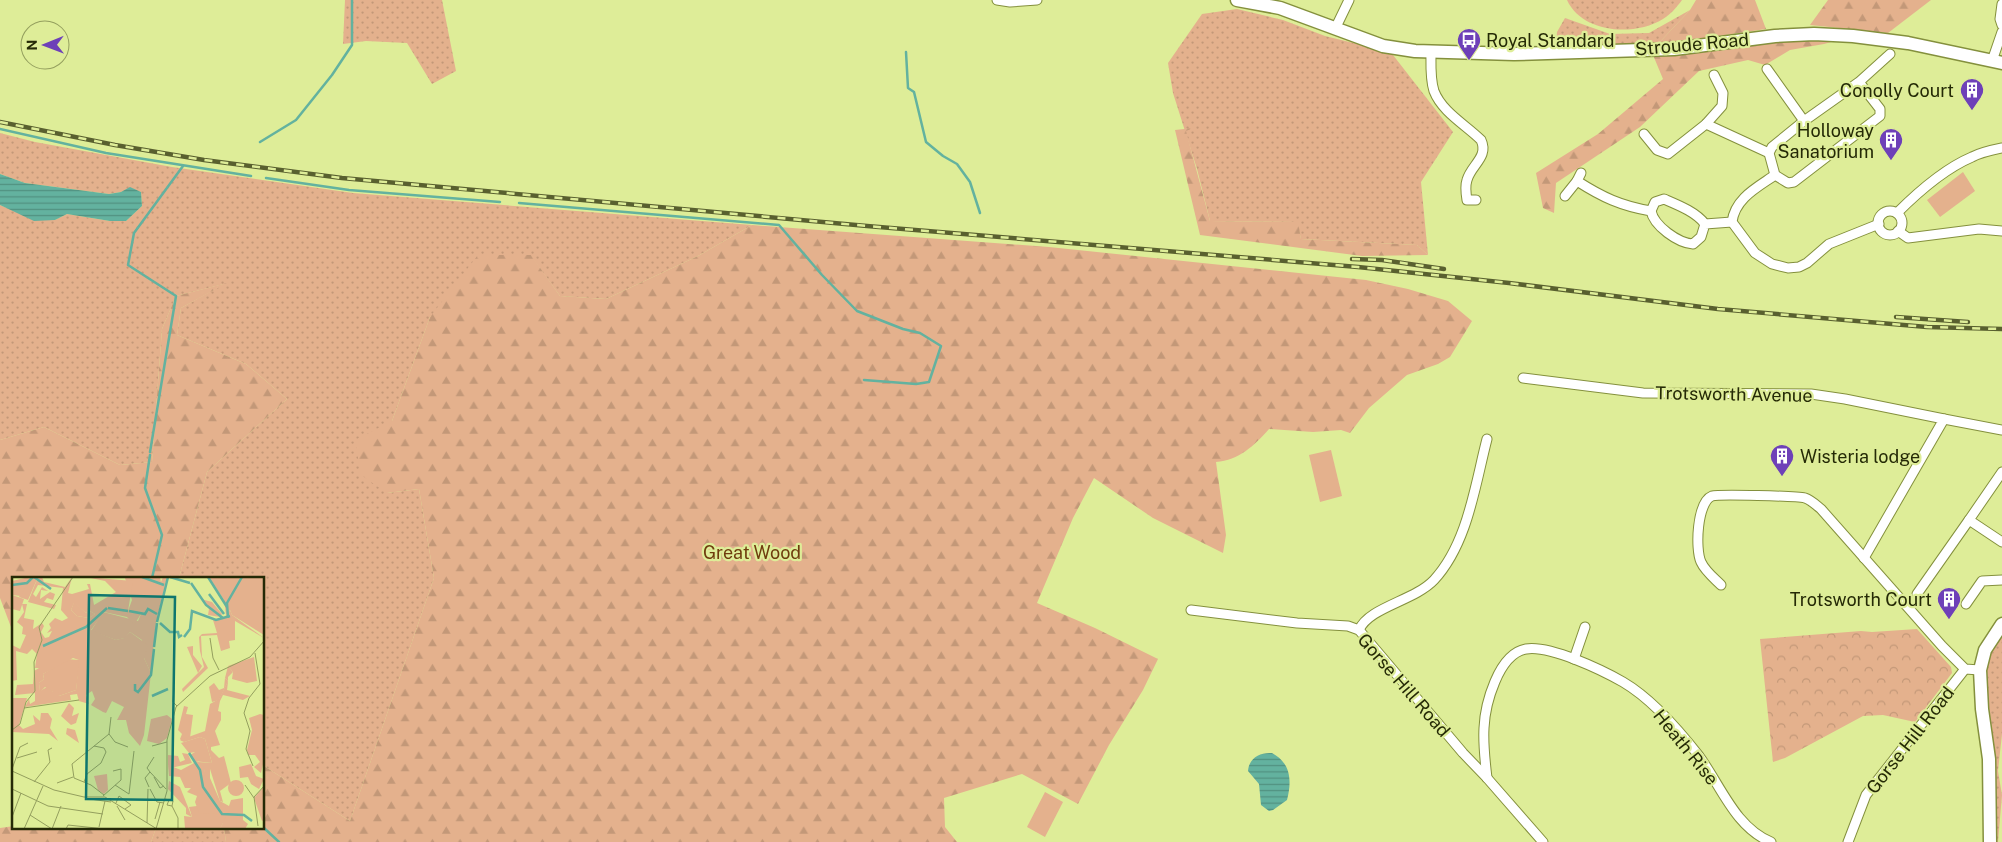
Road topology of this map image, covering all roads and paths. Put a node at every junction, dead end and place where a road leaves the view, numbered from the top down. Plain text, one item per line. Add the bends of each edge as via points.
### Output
1 (997, 0) edge
2 (1037, 0) edge
3 (1237, 0) edge
4 (1349, 0) edge
5 (2002, 4) edge
6 (2002, 25) edge
7 (1336, 27) junction
8 (2002, 32) edge
9 (1431, 52) junction
10 (1890, 54) dead end
11 (1997, 62) edge
12 (1767, 70) dead end
13 (1714, 75) dead end
14 (1859, 82) junction
15 (1804, 121) junction
16 (1706, 124) junction
17 (1644, 134) dead end
18 (2002, 148) edge
19 (1769, 153) junction
20 (1581, 172) dead end
21 (1775, 175) junction
22 (1577, 181) junction
23 (1565, 196) dead end
24 (1476, 200) dead end
25 (1650, 211) junction
26 (1897, 213) junction
27 (1732, 222) junction
28 (1705, 224) junction
29 (1878, 224) junction
30 (2002, 231) edge
31 (1898, 232) junction
32 (1524, 378) dead end
33 (1944, 419) junction
34 (2002, 430) edge
35 (1487, 439) dead end
36 (2002, 472) edge
37 (1969, 520) junction
38 (2002, 542) edge
39 (1864, 558) junction
40 (2002, 580) edge
41 (1721, 585) dead end
42 (1917, 594) dead end
43 (1966, 604) dead end
44 (1191, 610) dead end
45 (2002, 624) edge
46 (1585, 627) dead end
47 (1359, 630) junction
48 (1574, 659) junction
49 (1965, 669) junction
50 (1980, 670) junction
51 (1487, 778) junction
52 (1543, 842) edge
53 (1771, 842) edge
54 (1848, 842) edge
55 (1990, 842) edge

1 - 2 street
3 - 7 street, Stroude Road via 1280,8
4 - 7 street
5 - 6 street
7 - 9 street, Stroude Road via 1383,46
8 - 11 street
9 - 11 street, Stroude Road via 1518,54 1674,49 1814,34 1908,43
9 - 24 street via 1432,80 1437,97 1484,146 1482,156 1467,180 1467,200
10 - 14 street
12 - 15 street
13 - 16 street via 1723,93 1722,106
14 - 15 street
14 - 21 street via 1880,109 1880,116 1794,182
15 - 19 street via 1777,142
16 - 17 street via 1668,154 1657,150
16 - 19 street
18 - 26 street via 1966,159 1926,187
19 - 21 street
20 - 22 street
21 - 27 street via 1738,203
22 - 23 street
22 - 25 street via 1607,200
25 - 28 street via 1655,202 1664,198
25 - 28 street via 1663,228 1690,244 1700,237
26 - 29 street via 1883,213
26 - 31 street via 1902,222
27 - 28 street
27 - 29 street via 1754,253 1772,264 1788,268 1799,267 1829,244
29 - 31 street via 1888,234
30 - 31 street via 1979,229 1908,238
32 - 33 street, Trotsworth Avenue via 1643,393 1811,394
33 - 34 street, Trotsworth Avenue
33 - 39 street
35 - 47 street via 1471,506 1443,568 1423,590 1365,619
36 - 37 street
37 - 38 street
37 - 42 street
39 - 41 street via 1821,509 1807,499 1711,496 1701,510 1698,552 1701,562
39 - 49 street
40 - 43 street via 1982,582
44 - 47 street, Gorse Hill Road via 1348,626
45 - 50 street via 1985,650
46 - 48 street
47 - 51 street, Gorse Hill Road via 1462,753
48 - 51 street, Heath Rise via 1525,649 1508,659 1491,692 1486,717
48 - 53 street, Heath Rise via 1623,682 1668,720 1699,757 1739,818
49 - 50 street
49 - 54 street, Gorse Hill Road via 1866,795
50 - 55 street via 1989,759
51 - 52 street, Gorse Hill Road

